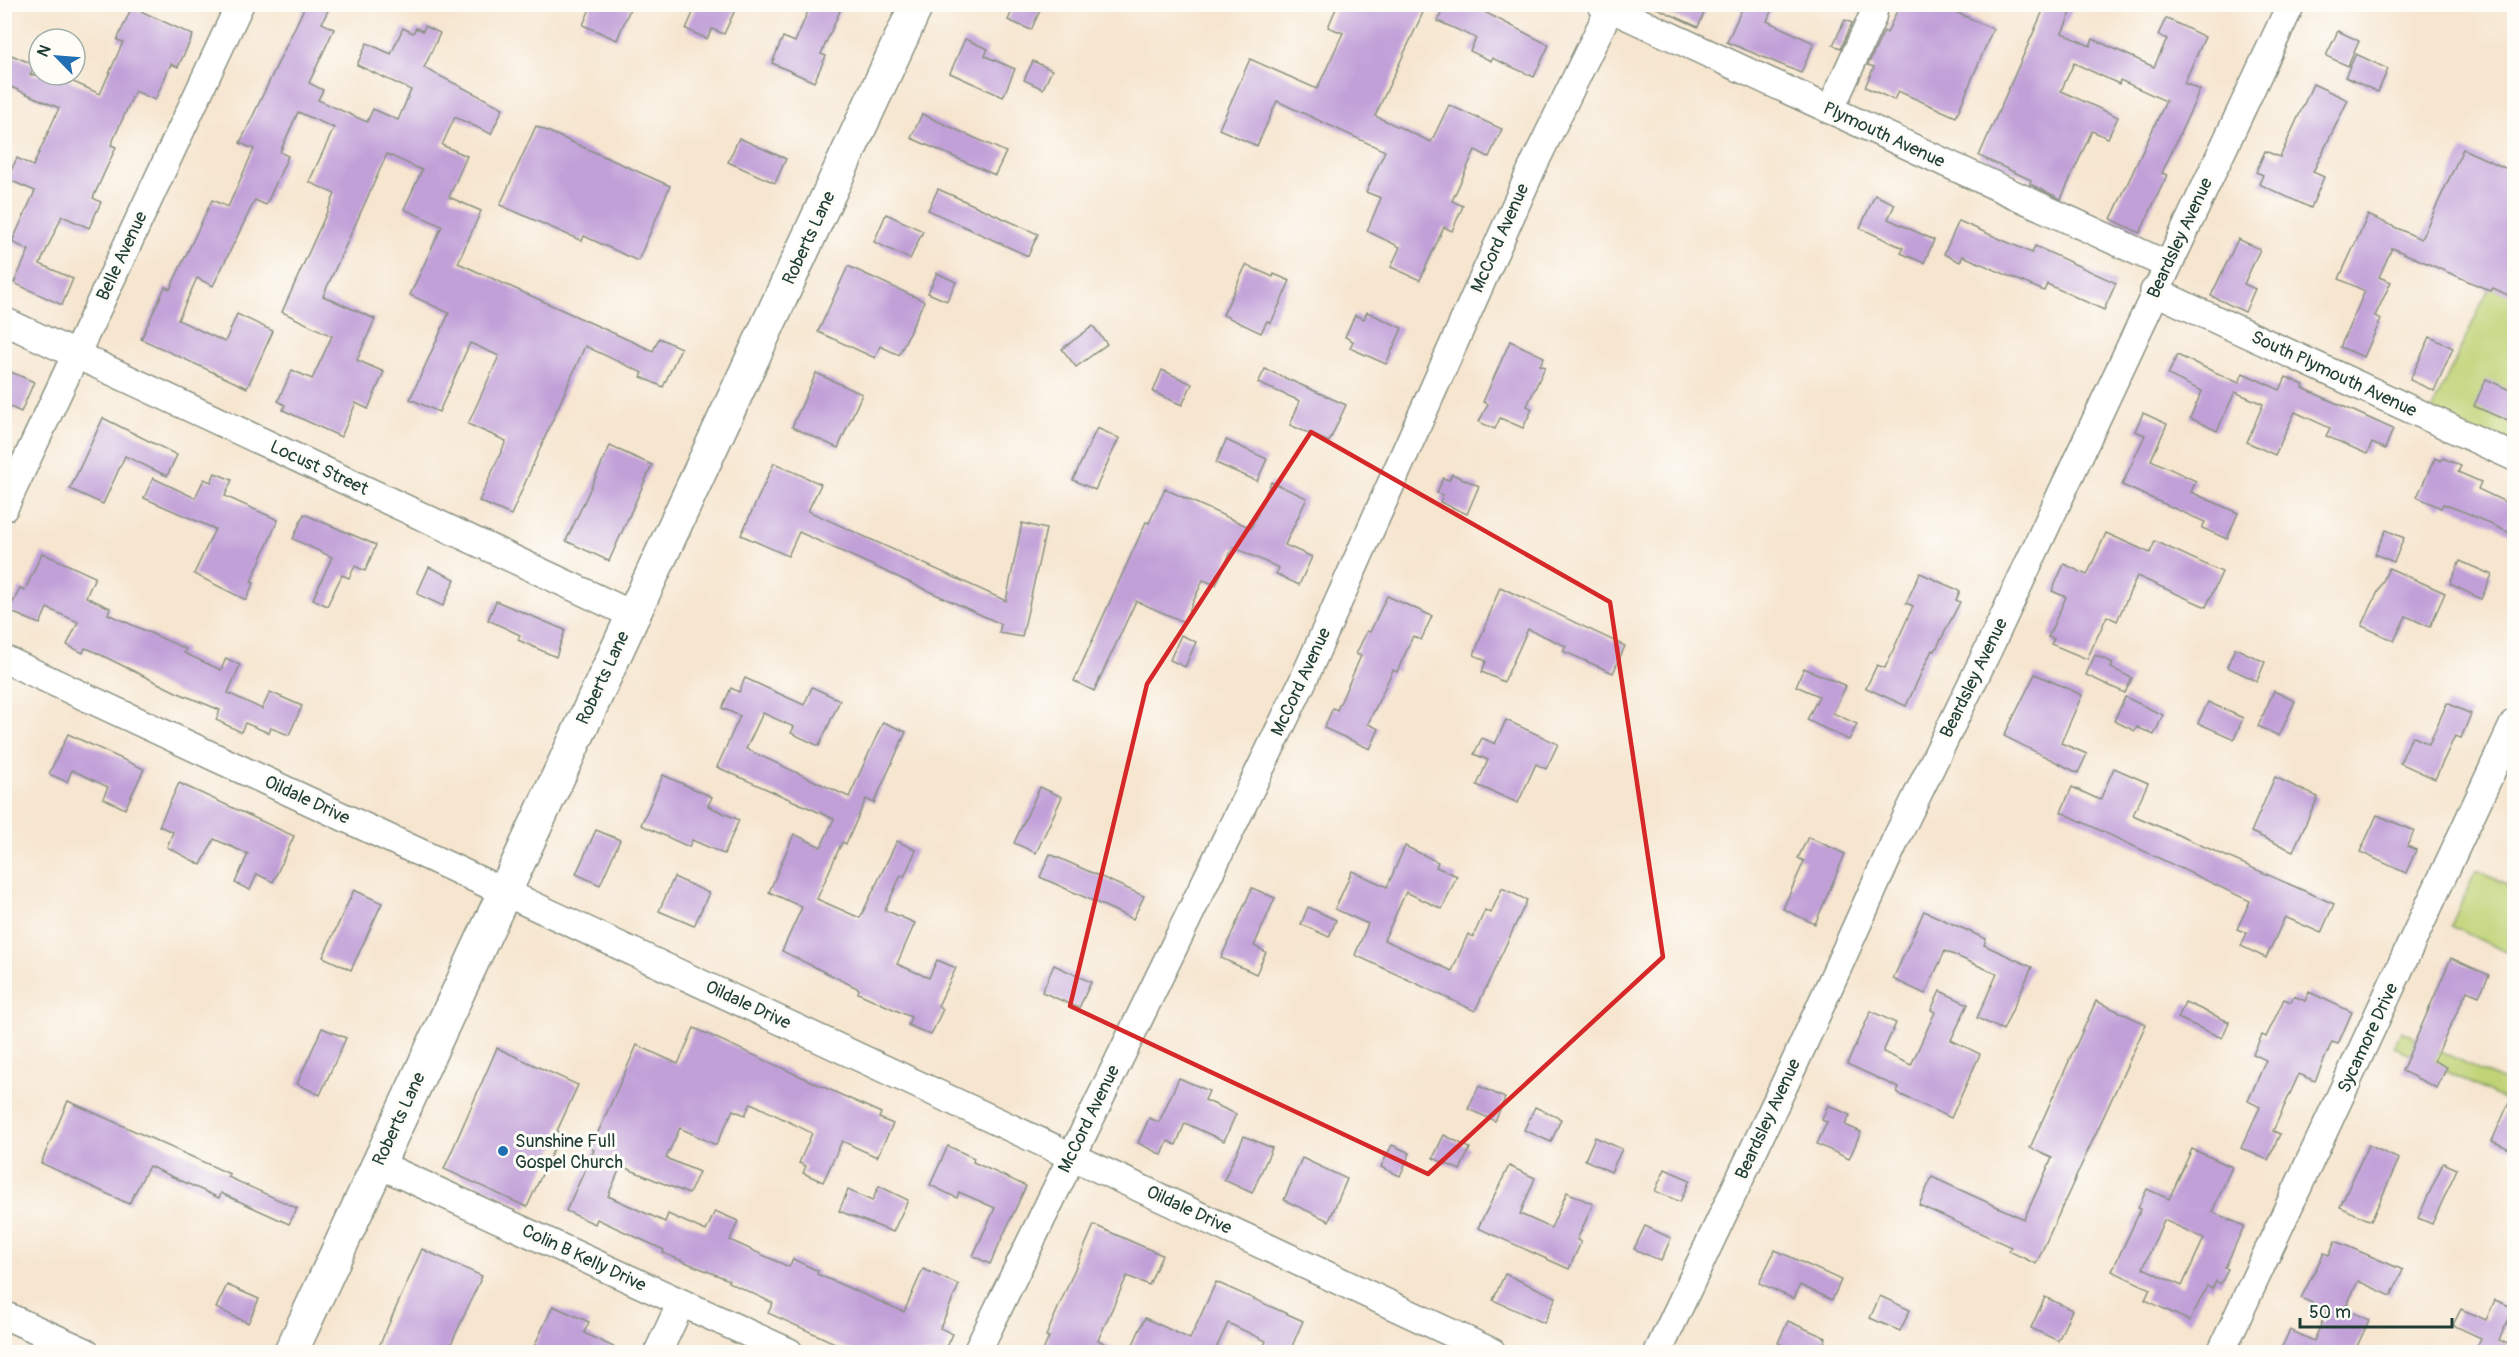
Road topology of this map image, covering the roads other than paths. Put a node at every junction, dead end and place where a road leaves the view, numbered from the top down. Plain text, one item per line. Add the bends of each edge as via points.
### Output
1 (240, 4) edge
2 (917, 4) edge
3 (1875, 4) edge
4 (2290, 4) edge
5 (1608, 6) edge
6 (1830, 110) junction
7 (2167, 265) junction
8 (2154, 291) junction
9 (4, 321) edge
10 (76, 355) junction
11 (2514, 457) edge
12 (4, 508) edge
13 (633, 615) junction
14 (4, 659) edge
15 (2514, 723) edge
16 (503, 892) junction
17 (1071, 1155) junction
18 (378, 1164) junction
19 (681, 1303) junction
20 (4, 1315) edge
21 (86, 1353) edge
22 (291, 1353) edge
23 (658, 1353) edge
24 (789, 1353) edge
25 (977, 1353) edge
26 (1492, 1353) edge
27 (1658, 1353) edge
28 (2221, 1353) edge

1 - 10 street, Belle Avenue
2 - 13 main road, Roberts Lane
3 - 6 street
4 - 7 street, Beardsley Avenue
5 - 6 street, Plymouth Avenue
5 - 17 street, McCord Avenue via 1302,683
6 - 7 street, Plymouth Avenue
7 - 8 street, Beardsley Avenue
8 - 11 street, South Plymouth Avenue
8 - 27 street, Beardsley Avenue
9 - 10 street, Locust Street
10 - 12 street, Belle Avenue
10 - 13 street, Locust Street
13 - 16 main road, Roberts Lane
14 - 16 street, Oildale Drive
15 - 28 street, Sycamore Drive
16 - 17 street, Oildale Drive
16 - 18 main road, Roberts Lane
17 - 25 street, McCord Avenue
17 - 26 street, Oildale Drive
18 - 19 street, Colin B Kelly Drive
18 - 22 main road, Roberts Lane
19 - 23 street
19 - 24 street, Colin B Kelly Drive
20 - 21 street

